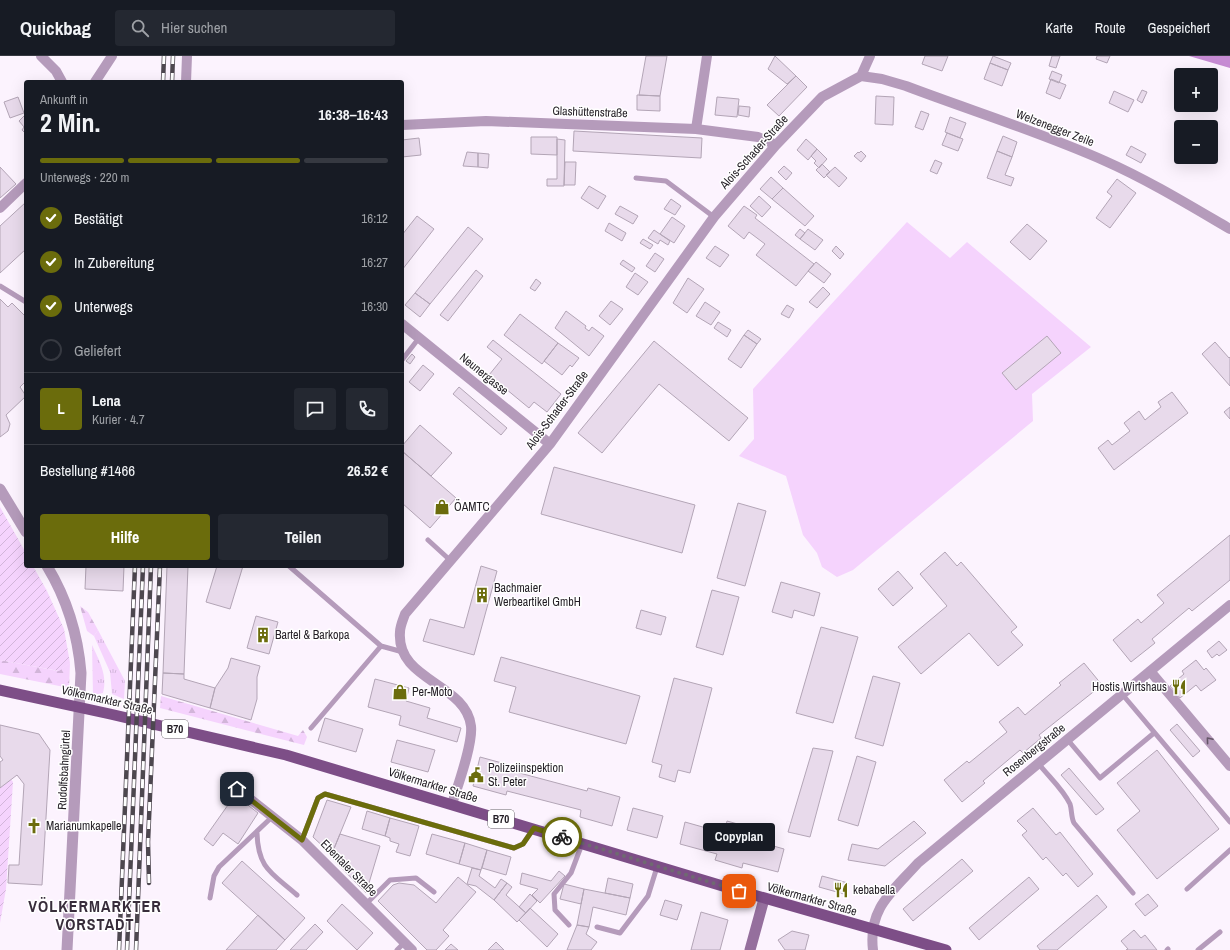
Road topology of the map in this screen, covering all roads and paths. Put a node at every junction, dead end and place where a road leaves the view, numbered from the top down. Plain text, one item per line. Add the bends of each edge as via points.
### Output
1 (41, 56) edge
2 (112, 56) edge
3 (187, 56) edge
4 (707, 56) edge
5 (870, 56) edge
6 (861, 76) junction
7 (61, 80) edge
8 (96, 80) edge
9 (186, 80) edge
10 (404, 125) edge
11 (696, 129) junction
12 (776, 145) junction
13 (636, 178) dead end
14 (24, 185) edge
15 (0, 208) edge
16 (714, 217) junction
17 (1230, 229) edge
18 (0, 286) edge
19 (24, 301) edge
20 (404, 326) edge
21 (419, 338) junction
22 (404, 357) edge
23 (550, 444) junction
24 (0, 489) edge
25 (24, 529) edge
26 (428, 540) dead end
27 (451, 561) junction
28 (48, 568) edge
29 (291, 568) edge
30 (1230, 605) edge
31 (381, 646) junction
32 (403, 652) junction
33 (1150, 671) junction
34 (0, 690) edge
35 (1122, 694) junction
36 (311, 728) dead end
37 (1154, 733) junction
38 (1067, 739) junction
39 (1038, 763) junction
40 (1230, 766) edge
41 (226, 780) dead end
42 (452, 804) junction
43 (272, 817) junction
44 (1230, 822) edge
45 (534, 828) junction
46 (257, 833) junction
47 (302, 840) junction
48 (582, 844) junction
49 (1230, 850) edge
50 (657, 866) junction
51 (1187, 889) dead end
52 (434, 892) dead end
53 (1133, 893) dead end
54 (296, 895) dead end
55 (210, 898) dead end
56 (764, 899) junction
57 (366, 904) junction
58 (569, 925) dead end
59 (597, 927) dead end
60 (871, 929) junction
61 (1220, 932) dead end
62 (404, 948) edge
63 (67, 950) edge
64 (750, 950) edge
65 (873, 950) edge
66 (946, 950) edge
67 (1198, 950) edge

1 - 7 street
2 - 8 street
3 - 9 street
4 - 11 street
5 - 6 street
6 - 12 street, Alois-Schader-Straße via 822,97
6 - 17 street, Welzenegger Zeile via 906,86 1058,141 1106,161
10 - 11 street, Glashüttenstraße via 486,121
11 - 12 street, Glashüttenstraße via 758,137
12 - 16 street, Alois-Schader-Straße
13 - 16 lane via 666,181
14 - 15 street
16 - 23 street, Alois-Schader-Straße
18 - 19 lane
20 - 21 street, Neunergasse
21 - 22 lane
21 - 23 street, Neunergasse
23 - 27 street, Alois-Schader-Straße
24 - 25 street
26 - 27 lane
27 - 32 street, Alois-Schader-Straße via 405,614 400,632
28 - 63 street, Rudolfsbahngürtel via 58,583 70,613 80,654 81,688
29 - 31 lane
30 - 33 street, Rosenbergstraße
31 - 32 lane
31 - 36 lane
32 - 42 street, Alois-Schader-Straße via 420,674 456,699 467,713 471,726 470,740
33 - 35 street, Rosenbergstraße
40 -> 33 street
34 - 42 main road, Völkermarkter Straße / B70 via 286,755
35 - 37 lane
35 - 38 street, Rosenbergstraße
37 - 38 lane via 1100,778
37 - 44 lane
38 - 39 street, Rosenbergstraße
39 - 53 lane via 1065,796 1074,823
39 - 60 street, Rosenbergstraße via 918,863 876,912
41 - 43 street, Ebentaler Straße
42 - 45 main road, Völkermarkter Straße / B70
43 - 46 lane
43 - 47 street, Ebentaler Straße
45 - 47 lane via 523,844 514,848 325,794 318,798
45 - 48 main road, Völkermarkter Straße / B70
46 - 54 lane via 257,850 262,864
46 - 55 lane via 219,867 214,876
47 - 57 street, Ebentaler Straße
48 - 50 main road, Völkermarkter Straße / B70
48 - 58 lane via 572,873 554,894 555,910
49 - 51 lane
50 - 56 main road, Völkermarkter Straße / B70
50 - 59 lane via 648,896 620,933
52 - 57 lane via 416,878 390,880
56 - 60 main road, Völkermarkter Straße / B70
56 - 64 main road
57 - 62 street, Ebentaler Straße
60 - 65 street
60 - 66 main road, Völkermarkter Straße / B70
61 - 67 lane

